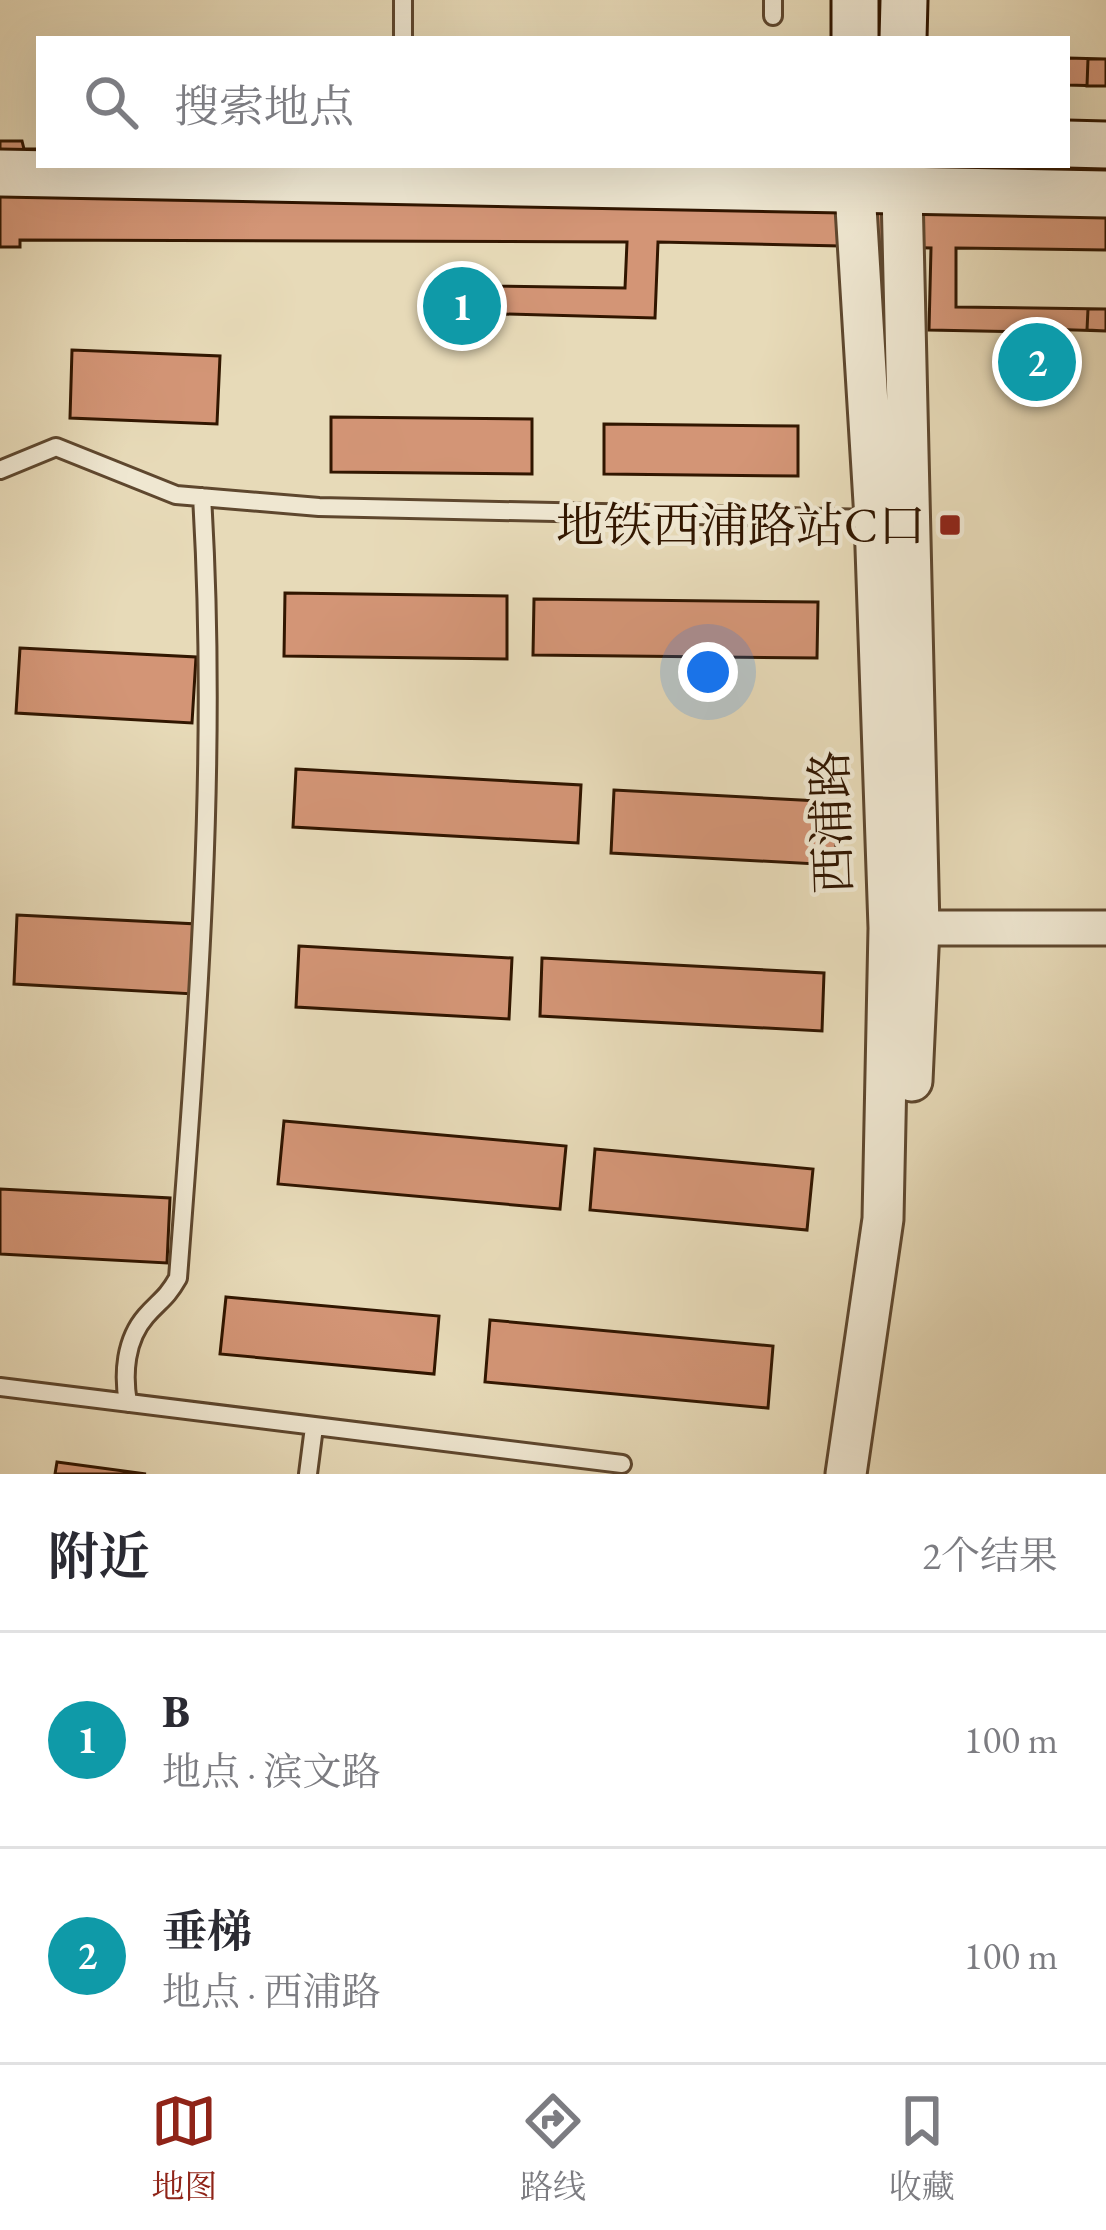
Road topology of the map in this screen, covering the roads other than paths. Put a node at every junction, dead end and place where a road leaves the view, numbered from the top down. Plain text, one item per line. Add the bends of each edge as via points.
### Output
1 (403, 0) edge
2 (855, 0) edge
3 (904, 0) edge
4 (403, 36) edge
5 (855, 36) edge
6 (903, 36) edge
7 (1070, 144) edge
8 (1106, 145) edge
9 (0, 150) edge
10 (36, 151) edge
11 (0, 173) edge
12 (402, 173) edge
13 (855, 178) edge
14 (901, 178) edge
15 (1106, 194) edge
16 (0, 470) edge
17 (202, 497) junction
18 (875, 519) junction
19 (904, 928) junction
20 (1106, 928) edge
21 (0, 1387) edge
22 (128, 1403) junction
23 (314, 1427) junction
24 (622, 1464) dead end
25 (308, 1474) edge
26 (846, 1474) edge
27 (871, 1474) edge

1 - 4 lane
2 - 5 main road
3 - 6 main road
7 - 8 main road
9 - 10 main road
11 - 12 main road
12 - 13 main road
13 - 14 main road
13 - 18 street, 西浦路
14 - 15 main road
14 - 19 street, 西浦路
16 - 17 lane via 56,447 176,495
17 - 18 lane via 319,507
17 - 22 lane via 209,623 200,983 178,1278 128,1350
18 - 19 street, 西浦路
19 - 20 street
19 - 26 street, 西浦路 via 883,1220
19 - 27 street, 西浦路 via 904,1237
21 - 22 lane
22 - 23 lane
23 - 24 lane
23 - 25 lane

